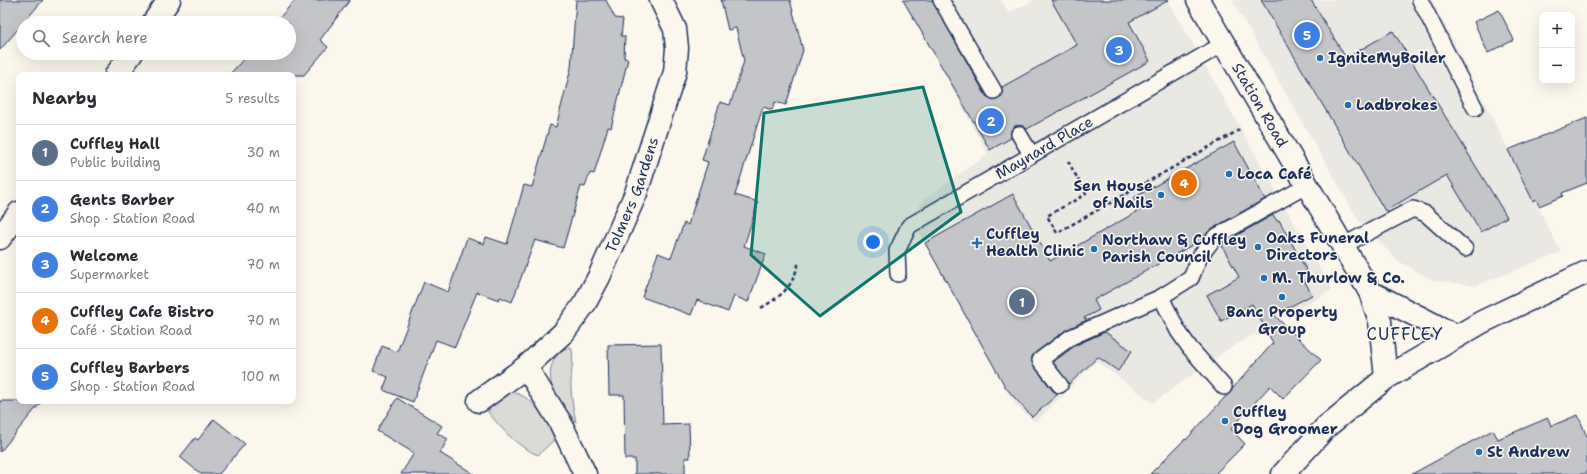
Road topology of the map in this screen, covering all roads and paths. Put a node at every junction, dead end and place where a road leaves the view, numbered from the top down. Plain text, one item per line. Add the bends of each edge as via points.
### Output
1 (169, 0) edge
2 (661, 0) edge
3 (941, 0) edge
4 (1198, 0) edge
5 (1420, 0) edge
6 (158, 16) edge
7 (1223, 44) junction
8 (127, 60) edge
9 (118, 72) edge
10 (994, 91) dead end
11 (1474, 108) dead end
12 (1265, 115) junction
13 (1019, 134) dead end
14 (1056, 140) junction
15 (1031, 154) junction
16 (1306, 186) junction
17 (16, 216) edge
18 (0, 238) edge
19 (1342, 246) junction
20 (1465, 249) dead end
21 (799, 261) dead end
22 (1587, 272) edge
23 (898, 274) dead end
24 (1370, 292) junction
25 (1161, 297) junction
26 (761, 308) dead end
27 (1456, 336) junction
28 (526, 366) junction
29 (1386, 378) junction
30 (1060, 385) dead end
31 (1224, 387) dead end
32 (479, 401) dead end
33 (585, 474) edge
34 (1283, 474) edge

1 - 6 street
2 - 28 street, Tolmers Gardens via 674,29 677,48 675,72 636,192 585,303 564,332
3 - 10 lane
4 - 7 street, Station Road
5 - 11 lane
7 - 12 street, Station Road
7 - 14 lane, Maynard Place
8 - 9 street
12 - 14 path via 1057,234 1047,216 1086,194
12 - 16 street, Station Road
13 - 15 lane
14 - 15 lane, Maynard Place
15 - 23 lane, Maynard Place via 909,226 897,251
16 - 19 street, Station Road
16 - 25 lane via 1215,237 1200,256 1191,278
17 - 18 street
19 - 20 lane via 1413,209 1426,214
19 - 24 street, Station Road
21 - 26 path via 790,286
22 - 27 street
24 - 27 street
24 - 29 street, Station Road via 1380,321
25 - 30 lane via 1071,337 1040,360
25 - 31 lane via 1178,331
27 - 29 street
28 - 32 street, Tolmers Gardens
28 - 33 street via 560,422
29 - 34 street via 1326,427

